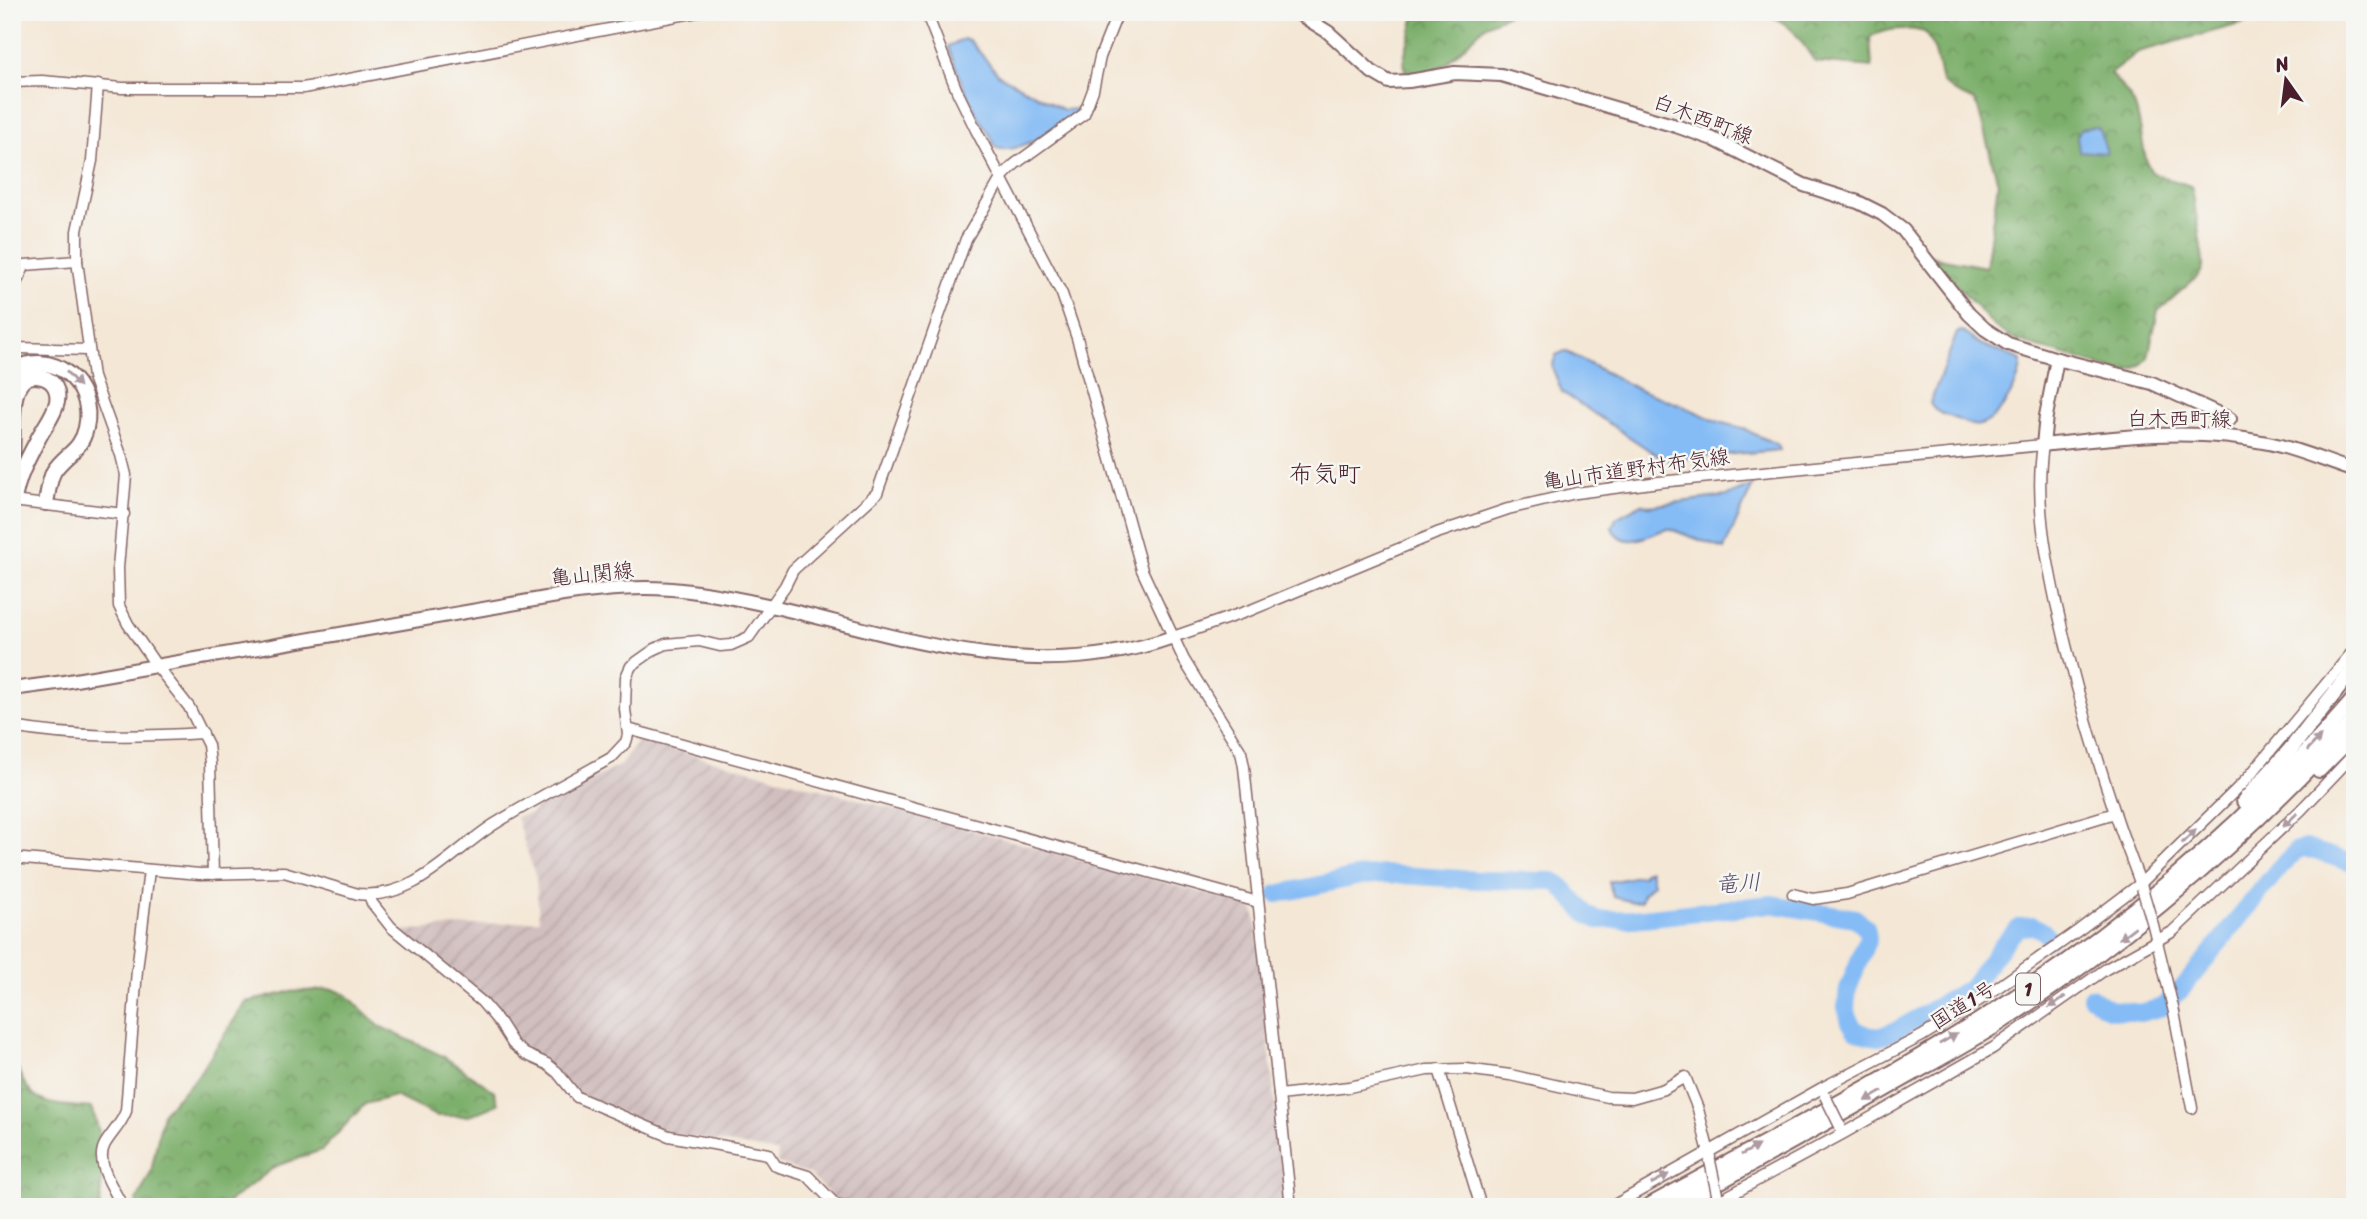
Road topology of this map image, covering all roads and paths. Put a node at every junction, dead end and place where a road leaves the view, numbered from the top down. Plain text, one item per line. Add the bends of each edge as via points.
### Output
1 (697, 12) edge
2 (926, 12) edge
3 (1118, 12) edge
4 (1296, 12) edge
5 (12, 82) edge
6 (99, 85) junction
7 (1002, 177) junction
8 (77, 261) junction
9 (12, 317) edge
10 (12, 345) edge
11 (87, 350) junction
12 (2057, 359) junction
13 (12, 371) edge
14 (2230, 419) dead end
15 (2043, 445) junction
16 (12, 455) edge
17 (2355, 471) edge
18 (13, 501) edge
19 (46, 503) junction
20 (124, 514) junction
21 (770, 607) junction
22 (1174, 638) junction
23 (2355, 649) edge
24 (156, 665) junction
25 (2355, 667) edge
26 (12, 689) edge
27 (2355, 698) edge
28 (2355, 719) edge
29 (12, 727) edge
30 (628, 729) junction
31 (203, 733) junction
32 (2355, 734) edge
33 (2355, 753) edge
34 (2115, 813) junction
35 (12, 858) edge
36 (149, 870) junction
37 (213, 874) junction
38 (2141, 886) junction
39 (2173, 887) junction
40 (1793, 894) dead end
41 (369, 895) junction
42 (1258, 902) junction
43 (2157, 941) junction
44 (1439, 1069) junction
45 (1824, 1092) junction
46 (1279, 1095) junction
47 (2192, 1108) dead end
48 (1842, 1129) junction
49 (1710, 1157) junction
50 (1718, 1201) edge
51 (123, 1207) edge
52 (855, 1207) edge
53 (1291, 1207) edge
54 (1481, 1207) edge
55 (1611, 1207) edge
56 (1647, 1207) edge
57 (1673, 1207) edge
58 (1708, 1207) edge

1 - 6 street via 303,88
2 - 7 street via 957,91
3 - 7 street via 1084,114
4 - 12 main road, 白木西町線 via 1389,82 1455,73 1502,75 1713,139 1804,185 1858,202 1903,230 1984,329 2008,344
5 - 6 street
6 - 8 street via 92,161 77,231
7 - 21 street via 966,239 877,493 793,570
7 - 22 street via 1062,294 1142,570
8 - 9 street via 25,265 16,283
8 - 11 street
10 - 11 street
11 - 20 street via 126,475
12 - 14 main road, 白木西町線 via 2152,383
12 - 15 main road
13 -> 19 highway via 31,363 56,366 75,378 86,400 85,433 55,470
15 - 17 main road, 白木西町線 via 2158,434 2217,436 2287,447
15 - 22 street, 亀山市道野村布気線 via 1576,493 1437,533
15 - 34 street via 2039,473 2048,566 2065,643
16 - 18 highway via 17,387 28,378 41,376 55,387 57,400 21,473
18 - 19 street
19 - 20 street
20 - 24 street via 119,606
21 - 22 main road, 亀山関線 via 977,654 1031,659 1119,653
21 - 24 main road, 亀山関線 via 689,591 597,590
21 - 30 street via 749,638 741,642 720,646 678,642 655,649 631,666 626,677
22 - 42 street via 1241,752
38 -> 23 street via 2247,779
24 - 26 main road, 亀山関線
24 - 31 street
25 - 39 highway via 2289,751 2173,871
39 -> 27 highway, 国道1号 / 1
28 - 39 highway, 国道1号 / 1 via 2279,798
29 - 31 street via 50,734 135,737
30 - 41 street via 626,742 611,758 495,824 438,869 398,890
30 - 42 street
31 - 37 street via 210,763
32 - 39 highway via 2196,886
33 -> 43 street via 2184,922
34 - 38 street
34 - 40 street via 1847,894 1813,899
35 - 36 street
36 - 37 street
36 - 51 street via 126,1111 102,1155
37 - 41 street via 284,872
38 - 43 street, bridge
38 - 45 street via 1977,1002
56 -> 39 highway, 国道1号 / 1 via 1985,1017
39 -> 57 highway, 国道1号 / 1 via 2104,950 2000,1022
41 - 52 street via 391,927 482,1002 513,1044 557,1072 577,1097 668,1136 768,1154 776,1166 808,1177 836,1205
42 - 46 street
43 - 47 street
43 -> 48 street via 2106,969 1993,1048
44 - 46 street
44 - 49 street via 1493,1072 1623,1098 1648,1094 1685,1077
44 - 54 street
45 - 48 street, bridge
45 - 49 street
46 - 53 street
48 - 50 street
49 - 50 street, bridge
55 -> 49 street
50 - 58 street

